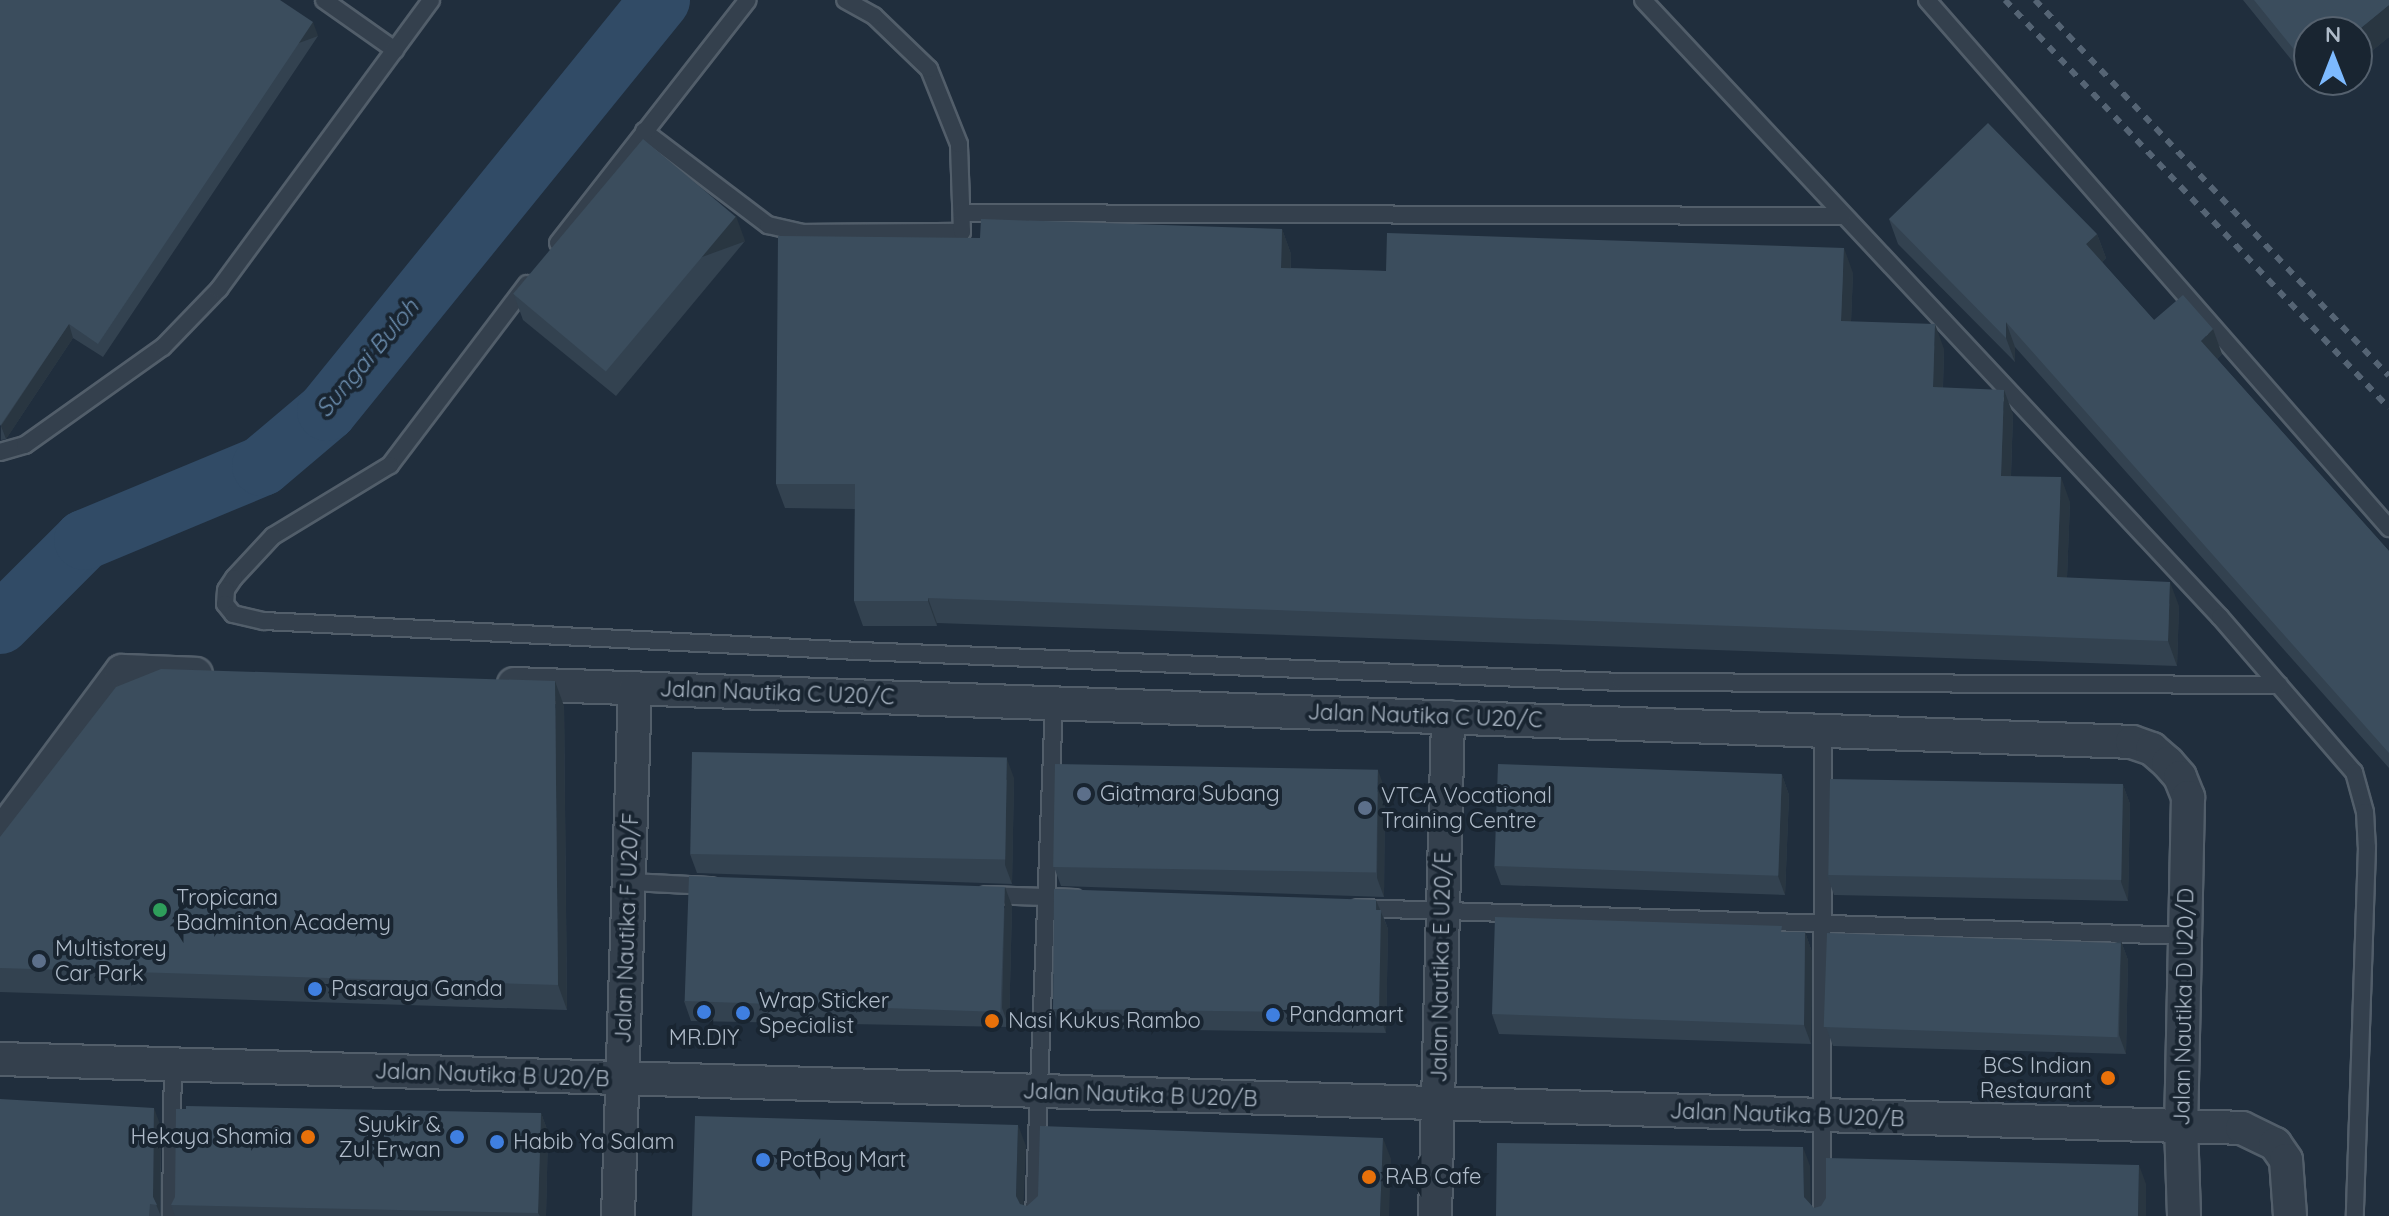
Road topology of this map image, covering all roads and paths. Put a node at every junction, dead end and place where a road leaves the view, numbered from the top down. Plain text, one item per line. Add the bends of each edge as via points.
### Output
1 (324, 0) edge
2 (431, 0) edge
3 (748, 0) edge
4 (845, 0) edge
5 (1643, 0) edge
6 (1927, 0) edge
7 (395, 50) junction
8 (644, 131) junction
9 (962, 213) junction
10 (1843, 216) junction
11 (0, 452) edge
12 (2389, 528) edge
13 (231, 675) edge
14 (479, 683) edge
15 (2279, 685) junction
16 (635, 688) junction
17 (1054, 703) junction
18 (1448, 717) junction
19 (1823, 731) junction
20 (2188, 797) joint
21 (0, 835) edge
22 (629, 882) junction
23 (729, 887) edge
24 (966, 895) edge
25 (1047, 898) junction
26 (1094, 899) edge
27 (1346, 908) edge
28 (1443, 911) junction
29 (1821, 925) junction
30 (2184, 936) junction
31 (0, 1059) edge
32 (173, 1063) junction
33 (621, 1080) junction
34 (1039, 1091) junction
35 (1438, 1104) junction
36 (1822, 1117) junction
37 (2181, 1125) junction
38 (171, 1216) edge
39 (618, 1216) edge
40 (1034, 1216) edge
41 (1435, 1216) edge
42 (1822, 1216) edge
43 (2184, 1216) edge
44 (2290, 1216) edge
45 (2355, 1216) edge

1 - 7 lane
2 - 7 lane
3 - 8 lane
4 - 9 lane via 874,16 929,69 959,144
5 - 10 lane
6 - 12 lane
7 - 11 lane via 219,289 163,347 25,445
8 - 9 lane via 768,225 803,233 962,232
8 - 15 lane via 390,465 273,536 226,590 225,604 233,614 264,621 843,650 1621,682
9 - 10 lane
10 - 15 lane
13 - 21 street via 122,671
14 - 16 street, Jalan Nautika C U20/C
15 - 45 lane via 2354,772 2365,812
16 - 17 street, Jalan Nautika C U20/C
16 - 22 street, Jalan Nautika F U20/F
17 - 18 street, Jalan Nautika C U20/C
17 - 25 lane
18 - 19 street, Jalan Nautika C U20/C
18 - 28 street, Jalan Nautika E U20/E
19 - 20 street, Jalan Nautika C U20/C via 2132,742 2152,749 2168,763
19 - 29 lane
20 - 30 street, Jalan Nautika D U20/D
22 - 23 lane
22 - 33 street, Jalan Nautika F U20/F
24 - 25 lane
25 - 26 lane
25 - 34 lane
27 - 28 lane
28 - 29 lane
28 - 35 street, Jalan Nautika E U20/E
29 - 30 lane
29 - 36 lane
30 - 37 street, Jalan Nautika D U20/D
31 - 32 street, Jalan Nautika B U20/B
32 - 33 street, Jalan Nautika B U20/B
32 - 38 lane
33 - 34 street, Jalan Nautika B U20/B
33 - 39 street, Jalan Nautika F U20/F
34 - 35 street, Jalan Nautika B U20/B
34 - 40 lane
35 - 36 street, Jalan Nautika B U20/B
35 - 41 street, Jalan Nautika E U20/E
36 - 37 street, Jalan Nautika B U20/B
36 - 42 lane
37 - 43 street, Jalan Nautika D U20/D
37 - 44 street, Jalan Nautika B U20/B via 2242,1128 2275,1144 2286,1160

